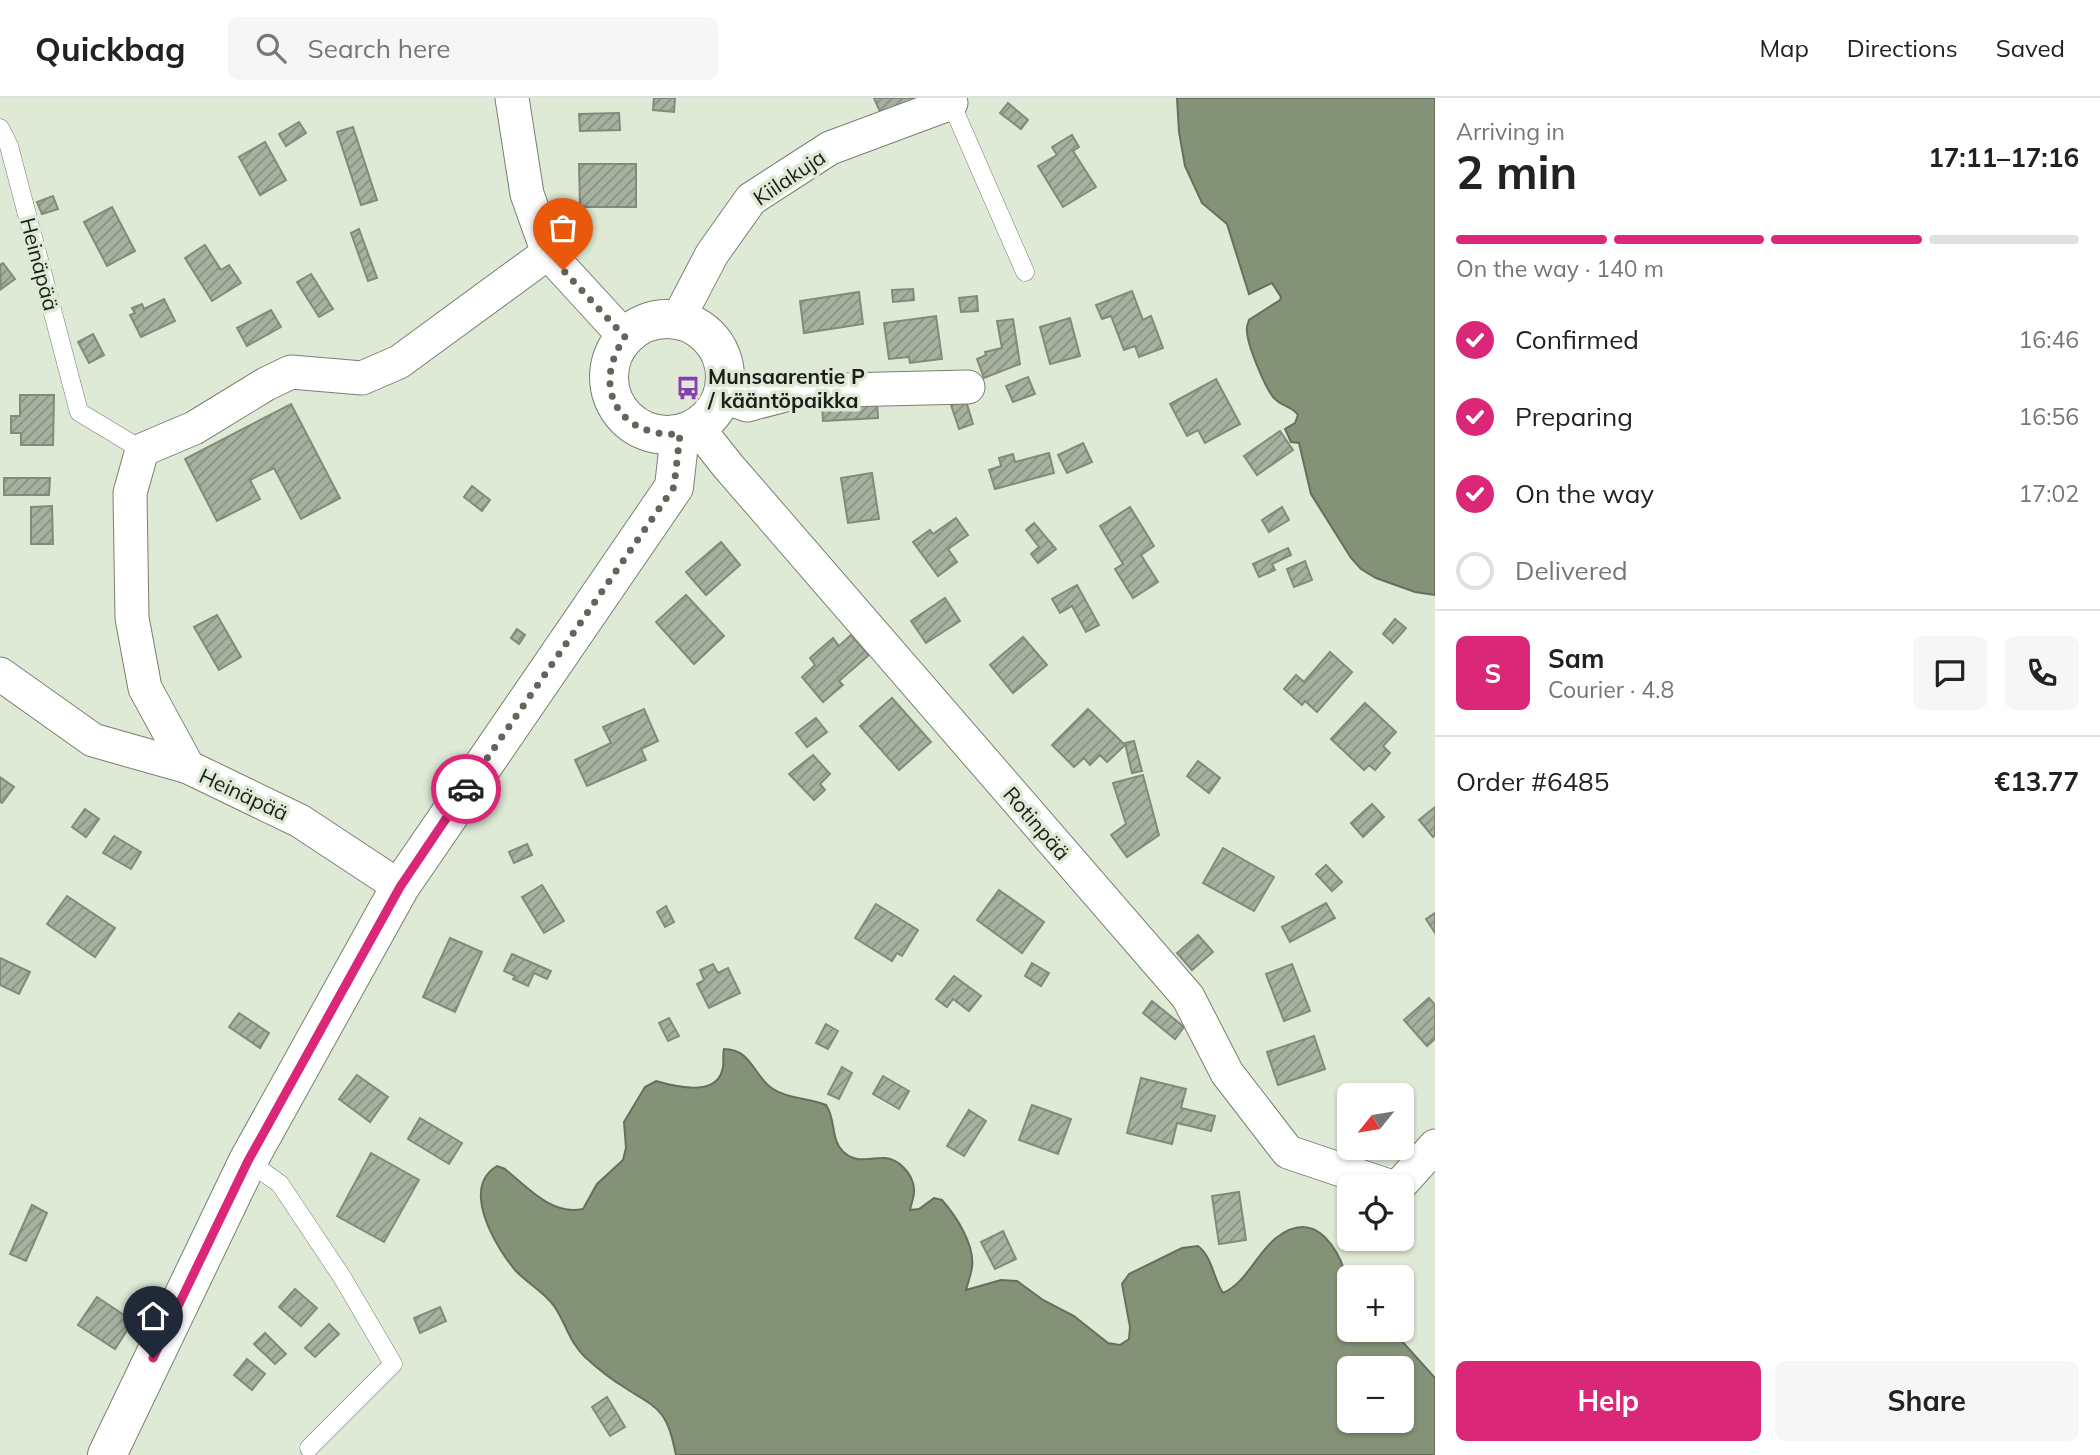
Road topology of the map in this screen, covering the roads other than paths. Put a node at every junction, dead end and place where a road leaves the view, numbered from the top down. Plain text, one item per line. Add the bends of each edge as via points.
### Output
1 (512, 98) edge
2 (950, 100) edge
3 (0, 128) edge
4 (548, 253) junction
5 (1025, 272) dead end
6 (678, 319) junction
7 (625, 337) junction
8 (968, 387) dead end
9 (722, 396) junction
10 (689, 430) junction
11 (142, 450) junction
12 (0, 674) edge
13 (188, 767) junction
14 (400, 887) junction
15 (1435, 1146) edge
16 (248, 1161) junction
17 (1353, 1174) edge
18 (1410, 1174) edge
19 (309, 1448) dead end
20 (107, 1455) edge

1 - 4 street via 527,194
2 - 5 lane
2 - 6 street, Kiilakuja via 830,148 751,199 712,254
3 - 11 lane, Heinäpää via 9,146 79,412
4 - 7 street
4 - 11 street via 399,362 362,378 292,372 194,428
6 - 7 street via 640,325
6 - 9 street via 712,339 726,376
7 - 10 street via 609,370 617,406 628,421 644,430 662,435
8 - 9 street via 800,391 747,405
9 - 10 street via 713,413
10 - 14 street via 674,487
10 - 17 street, Rotinpää via 728,466 1188,997 1227,1073 1288,1152
11 - 13 street, Heinäpää via 130,493 132,618 145,688
12 - 13 street via 93,740
13 - 14 street, Heinäpää via 300,821
14 - 16 street
15 - 18 street
16 - 19 lane via 279,1184 393,1364
16 - 20 street

